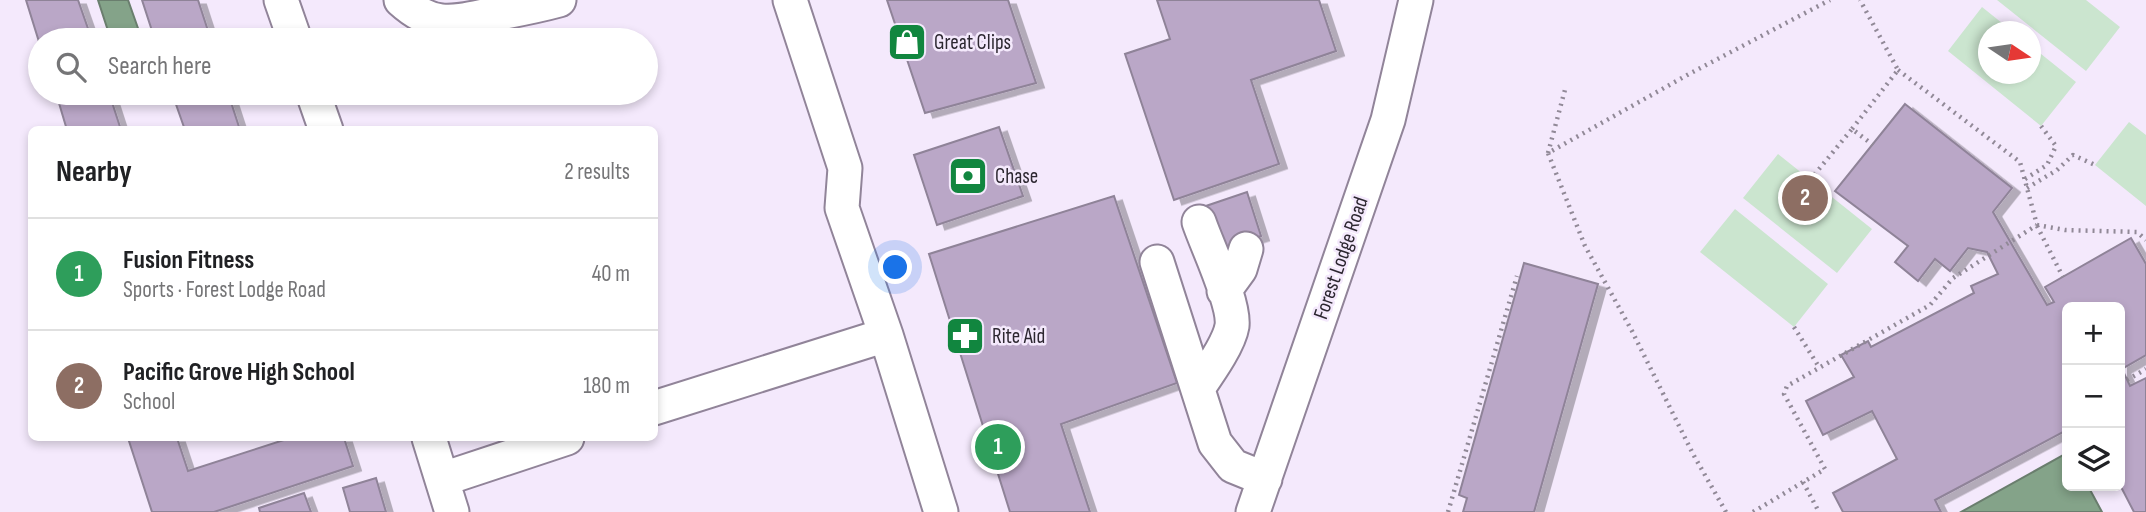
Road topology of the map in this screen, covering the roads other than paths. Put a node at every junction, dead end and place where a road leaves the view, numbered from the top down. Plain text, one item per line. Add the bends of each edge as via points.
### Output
1 (281, 0) edge
2 (401, 0) edge
3 (559, 0) edge
4 (790, 0) edge
5 (1416, 0) edge
6 (291, 28) edge
7 (317, 105) edge
8 (325, 126) edge
9 (1199, 222) dead end
10 (1246, 249) dead end
11 (1157, 262) dead end
12 (1224, 290) junction
13 (886, 335) junction
14 (1198, 388) junction
15 (658, 407) edge
16 (430, 441) edge
17 (558, 441) edge
18 (443, 479) junction
19 (1265, 479) junction
20 (453, 512) edge
21 (941, 512) edge
22 (1253, 512) edge

1 - 6 street
2 - 3 street via 443,23 522,11
4 - 13 street via 845,168 842,208
5 - 19 street, Forest Lodge Road via 1388,120
7 - 8 street
9 - 12 street
10 - 12 street via 1240,269
11 - 14 street
12 - 14 street via 1232,326
13 - 15 street
13 - 21 street
14 - 19 street via 1215,443 1233,466
16 - 18 street
17 - 18 street
18 - 20 street
19 - 22 street, Forest Lodge Road

